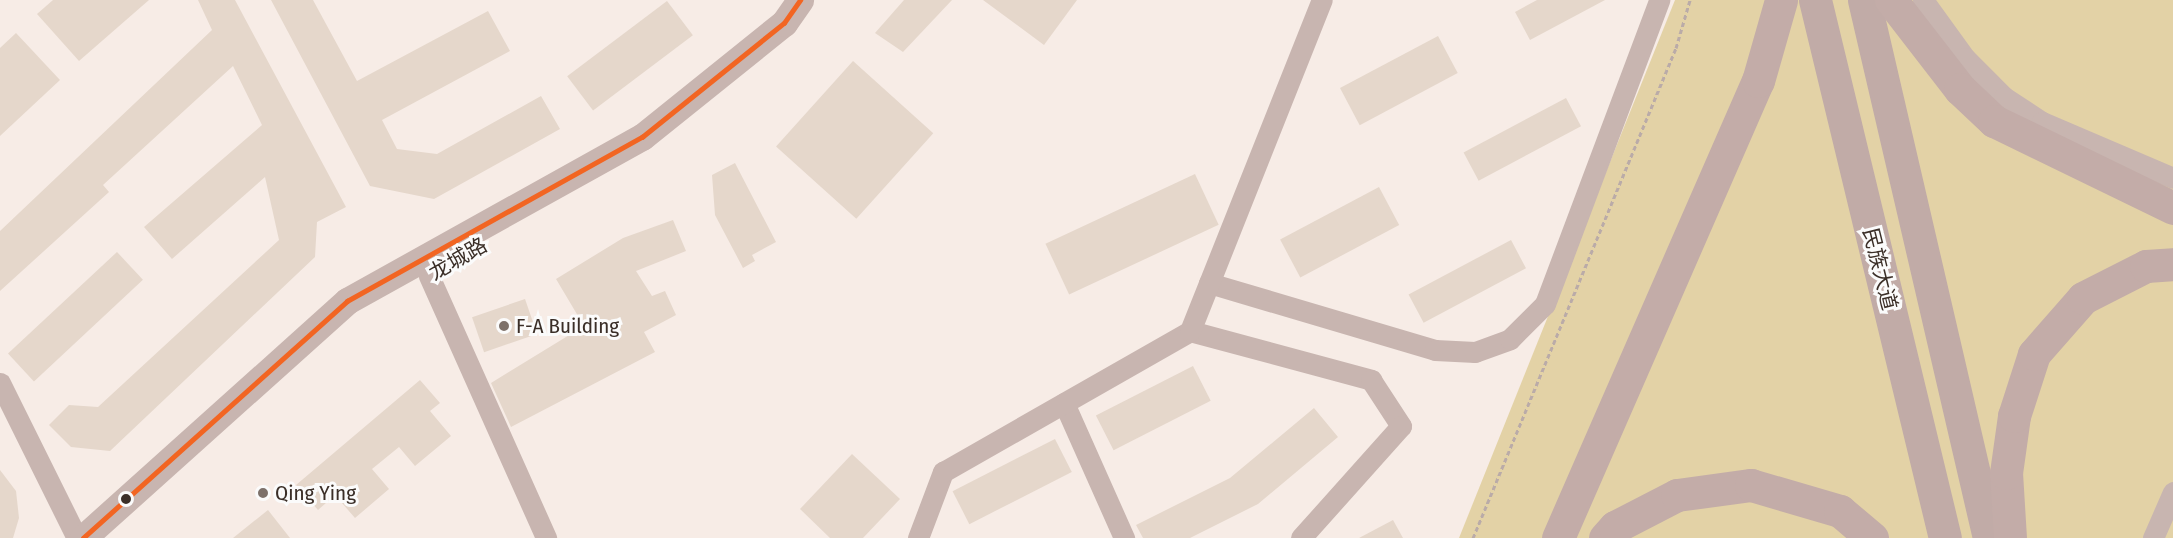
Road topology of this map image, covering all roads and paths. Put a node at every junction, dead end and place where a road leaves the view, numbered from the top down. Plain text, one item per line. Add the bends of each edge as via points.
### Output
1 (800, 0) edge
2 (819, 0) edge
3 (1322, 0) edge
4 (1659, 0) edge
5 (1690, 0) edge
6 (1781, 0) edge
7 (1815, 0) edge
8 (1864, 0) edge
9 (1891, 0) edge
10 (1923, 0) edge
11 (2173, 178) edge
12 (2173, 208) edge
13 (2173, 264) edge
14 (429, 276) junction
15 (1209, 283) junction
16 (1190, 331) junction
17 (0, 383) edge
18 (1064, 403) junction
19 (2173, 492) edge
20 (77, 538) edge
21 (83, 538) edge
22 (109, 538) edge
23 (546, 538) edge
24 (918, 538) edge
25 (1124, 538) edge
26 (1301, 538) edge
27 (1473, 538) edge
28 (1558, 538) edge
29 (1605, 538) edge
30 (1872, 538) edge
31 (1946, 538) edge
32 (1989, 538) edge
33 (2010, 538) edge
34 (2153, 538) edge

1 - 21 street, 龙城路 via 784,23 642,137 347,301
2 - 14 street, 龙城路 via 791,38 648,151
3 - 15 street
4 - 15 street via 1545,304 1510,339 1476,352 1435,350
5 - 27 path via 1676,48
6 - 28 highway via 1758,81
7 - 31 main road, 民族大道
8 - 32 main road
9 - 12 highway via 1960,89 1994,121
10 - 11 street via 1965,58 2004,97 2043,122
13 - 33 highway via 2146,266 2083,298 2034,354 2014,416 2006,473
14 - 22 street, 龙城路 via 357,315
14 - 23 street
15 - 16 street
16 - 18 street
16 - 26 street via 1371,380 1401,426
17 - 20 street
18 - 24 street via 943,472
18 - 25 street
19 - 34 street
29 - 30 highway via 1615,527 1677,495 1750,485 1840,511

